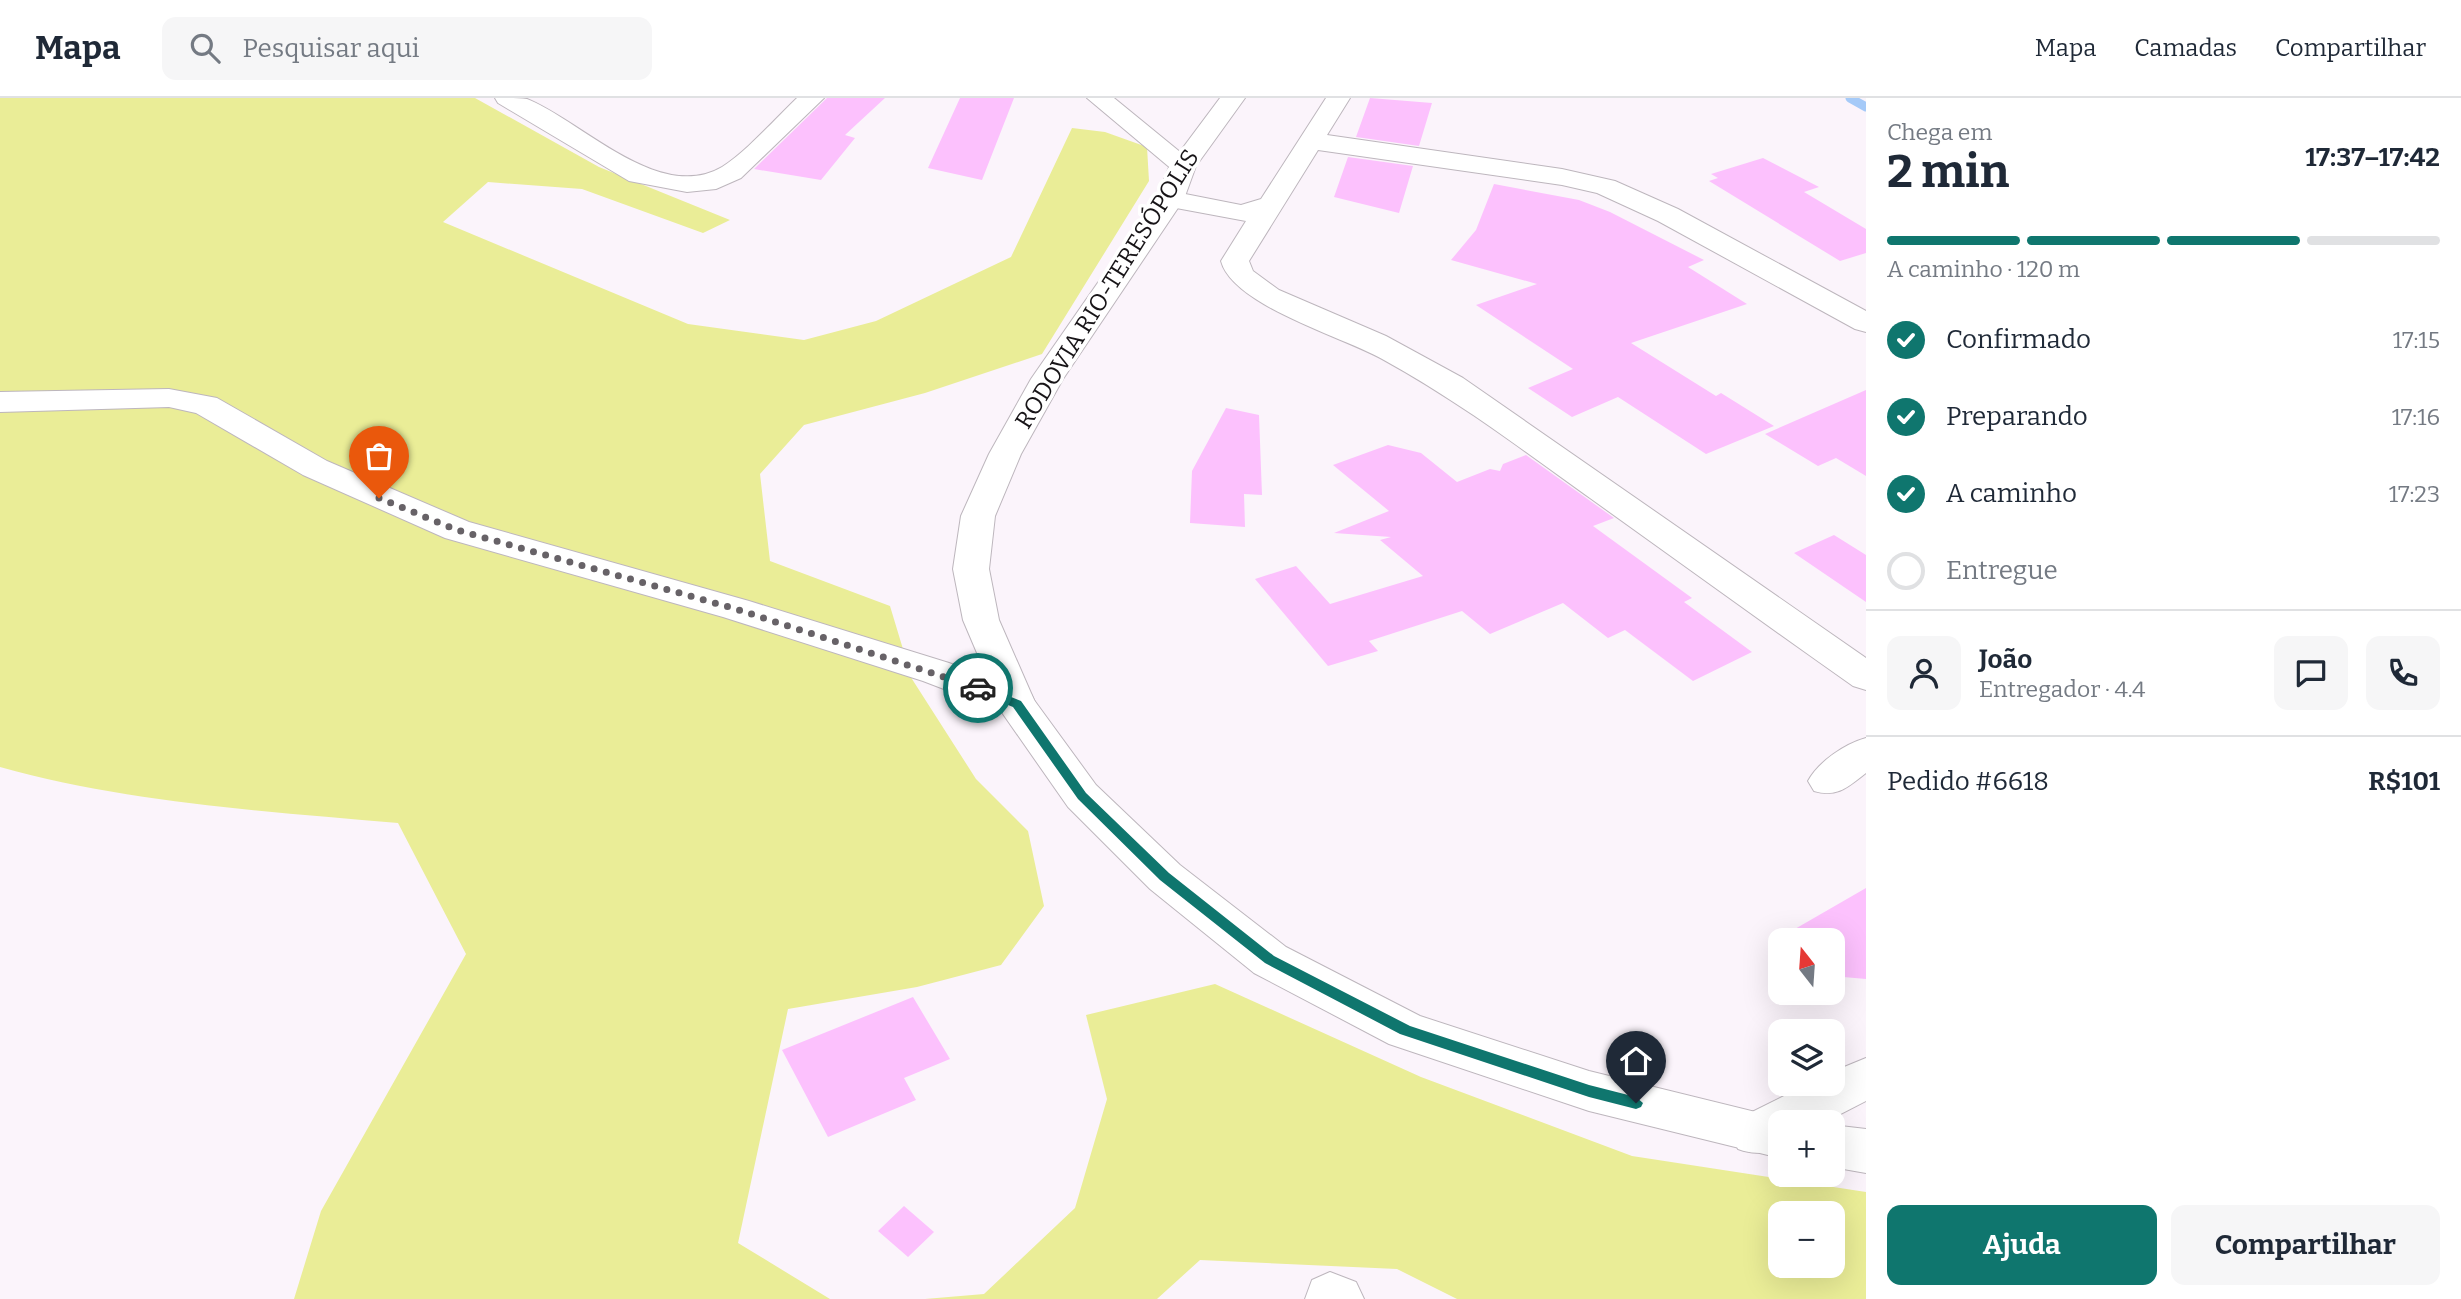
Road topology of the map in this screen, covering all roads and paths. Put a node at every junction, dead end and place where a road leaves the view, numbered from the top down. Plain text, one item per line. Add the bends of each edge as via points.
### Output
1 (507, 98) edge
2 (812, 98) edge
3 (1099, 98) edge
4 (1233, 98) edge
5 (1338, 98) edge
6 (1313, 141) junction
7 (1177, 182) junction
8 (1268, 205) junction
9 (1866, 323) edge
10 (0, 402) edge
11 (1866, 677) edge
12 (1017, 704) junction
13 (1866, 752) edge
14 (1828, 780) dead end
15 (1866, 1078) edge
16 (1812, 1110) edge
17 (1768, 1136) edge
18 (1845, 1148) edge
19 (1866, 1151) edge

1 - 2 main road via 638,175 687,184 707,183 732,172
3 - 7 main road
4 - 7 main road, RODOVIA RIO-TERESÓPOLIS
5 - 6 main road
6 - 8 main road
6 - 9 main road via 1606,187 1668,215
7 - 8 main road via 1243,214
7 - 12 main road, RODOVIA RIO-TERESÓPOLIS via 1047,379 1005,454 978,516 971,569 981,620
8 - 11 main road via 1235,261 1248,282 1269,296 1411,360 1452,385
10 - 12 main road via 169,398 206,405 315,468 457,530 736,609 936,672
12 - 17 main road, RODOVIA RIO-TERESÓPOLIS via 1082,796 1164,877 1270,960 1405,1030 1589,1091
13 - 14 main road
15 - 16 main road
18 - 19 main road

